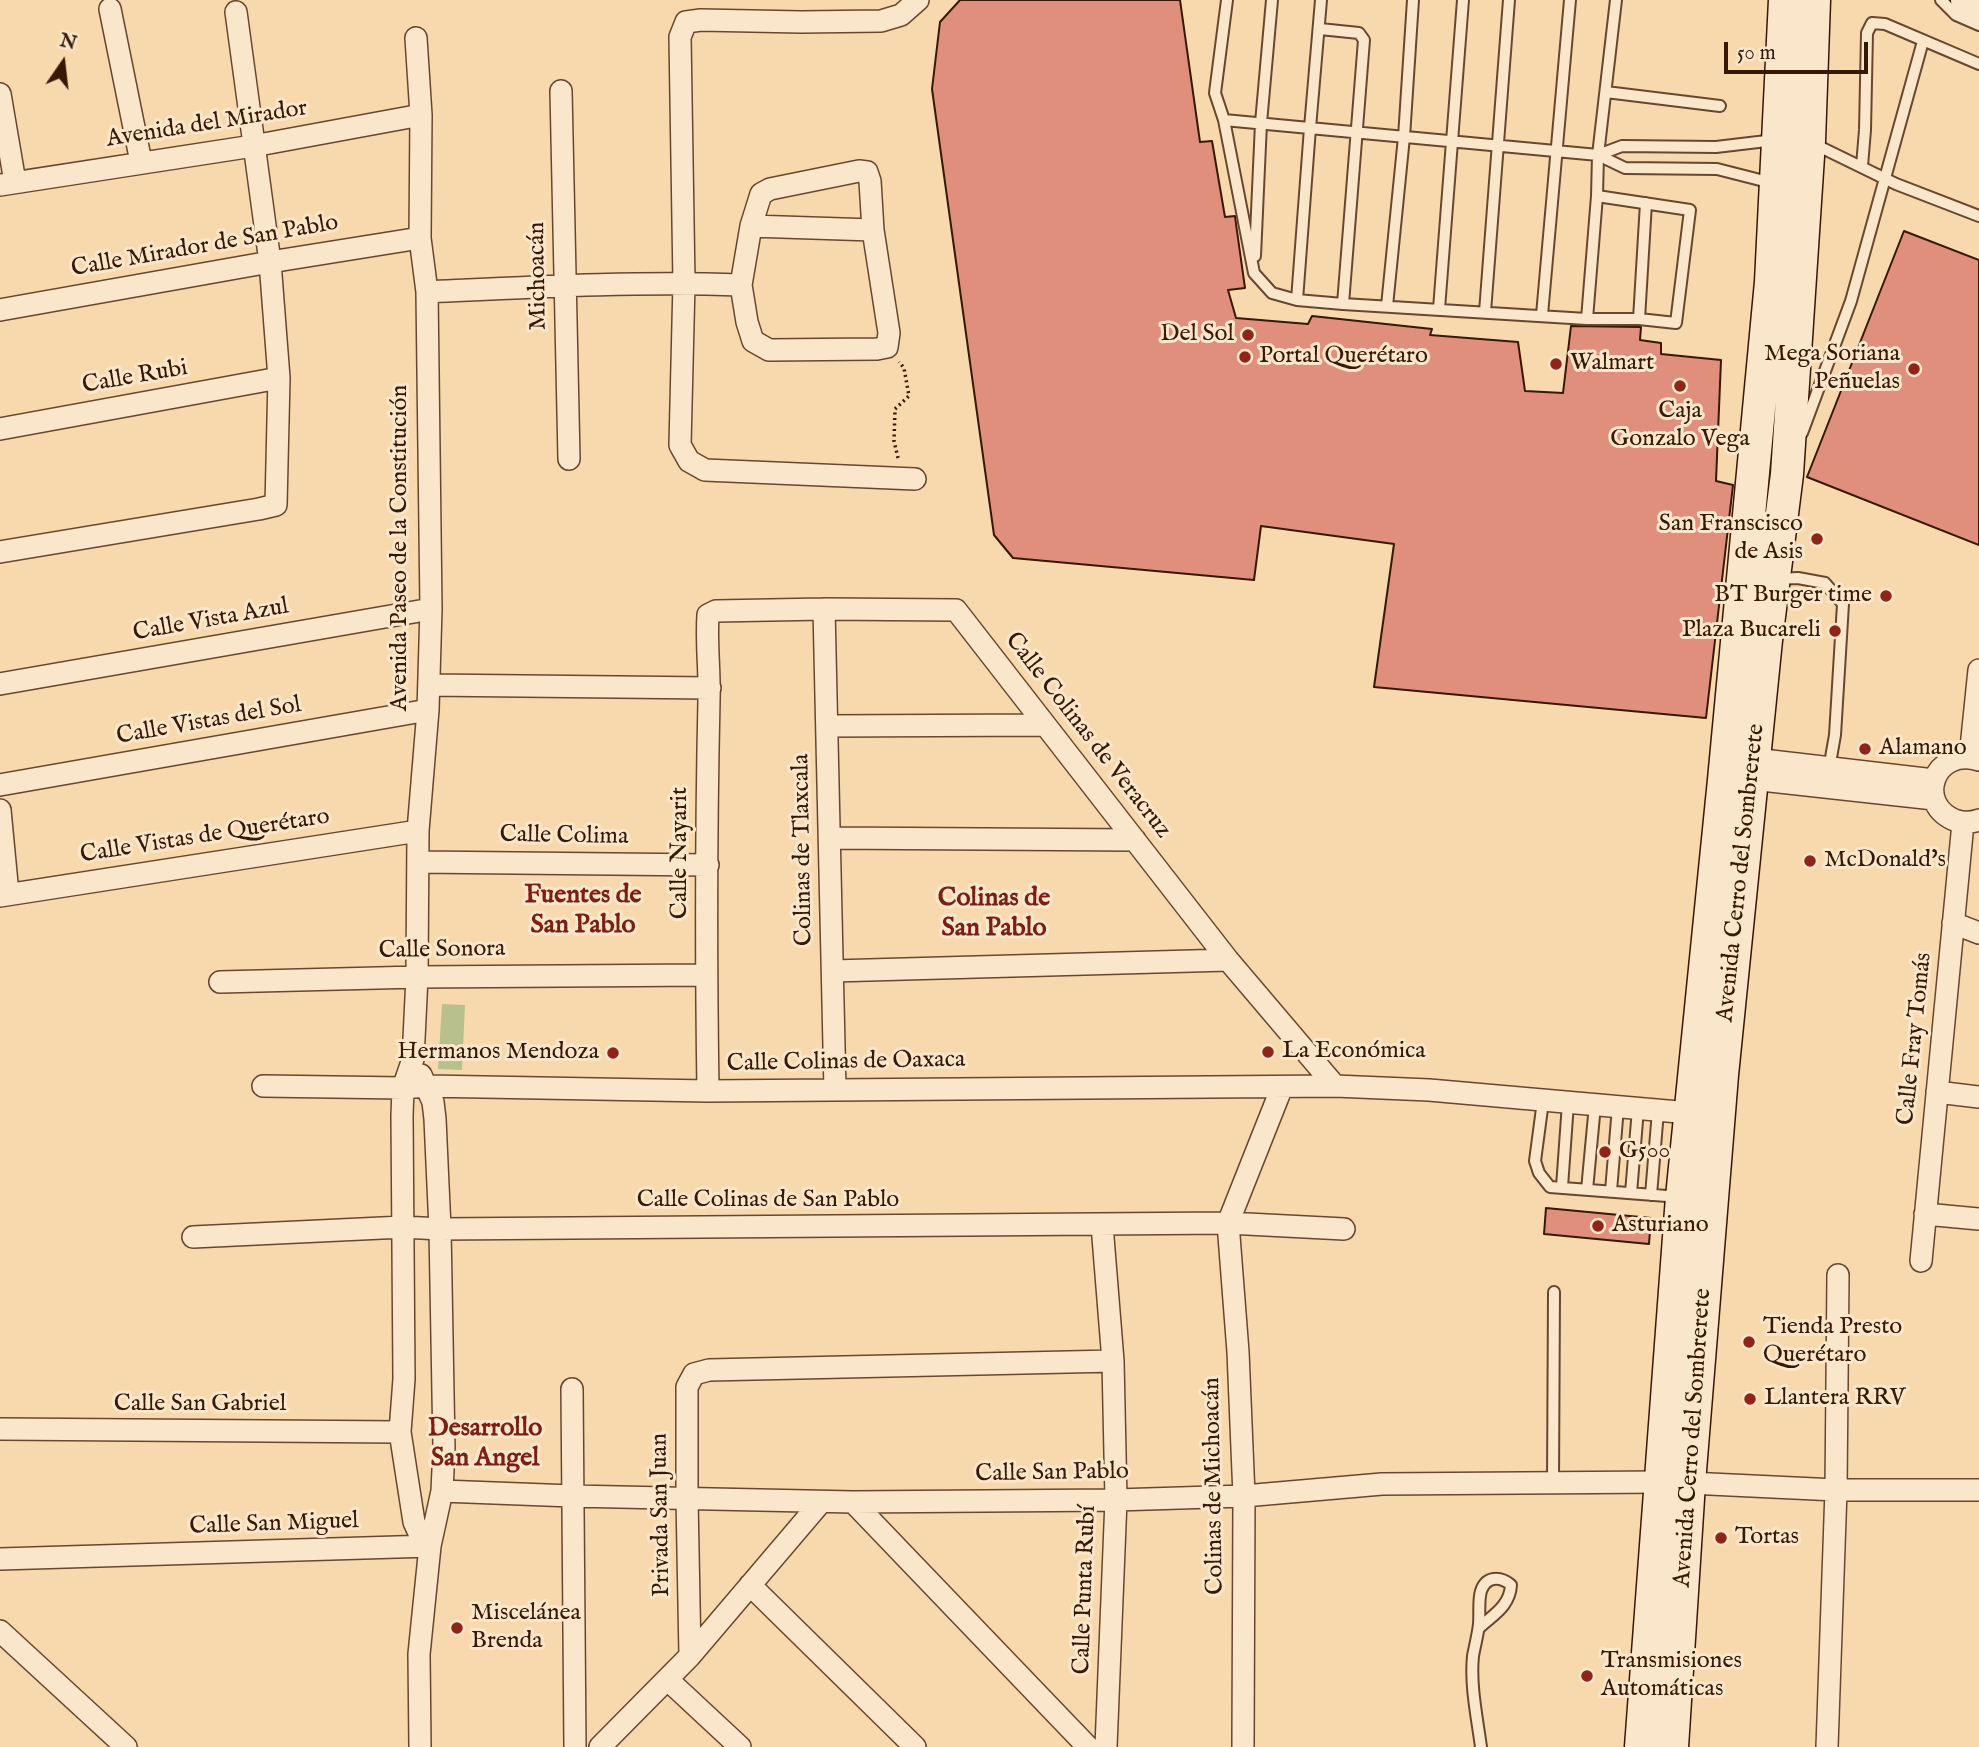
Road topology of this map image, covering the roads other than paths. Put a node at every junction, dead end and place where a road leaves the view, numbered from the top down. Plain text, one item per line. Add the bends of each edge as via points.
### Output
1 (918, 0) edge
2 (1227, 0) edge
3 (1272, 0) edge
4 (1321, 0) edge
5 (1413, 0) edge
6 (1463, 0) edge
7 (1509, 0) edge
8 (1570, 0) edge
9 (1616, 0) edge
10 (1786, 0) edge
11 (1814, 0) edge
12 (1941, 0) edge
13 (1967, 0) edge
14 (1979, 5) edge
15 (110, 9) dead end
16 (236, 12) dead end
17 (1979, 25) edge
18 (1320, 29) junction
19 (416, 38) dead end
20 (1923, 41) junction
21 (1979, 64) edge
22 (561, 91) dead end
23 (1606, 92) junction
24 (0, 94) edge
25 (1720, 106) dead end
26 (421, 115) junction
27 (1224, 120) junction
28 (1261, 123) junction
29 (1310, 128) junction
30 (1357, 132) junction
31 (1404, 137) junction
32 (1778, 139) junction
33 (1452, 141) junction
34 (1810, 141) junction
35 (253, 146) junction
36 (1498, 146) junction
37 (1556, 151) junction
38 (1598, 155) junction
39 (141, 162) junction
40 (1862, 166) junction
41 (1885, 178) junction
42 (8, 183) edge
43 (1776, 184) junction
44 (1597, 196) junction
45 (1646, 203) junction
46 (1979, 216) edge
47 (751, 226) junction
48 (873, 230) junction
49 (420, 237) junction
50 (270, 262) junction
51 (1254, 273) junction
52 (684, 283) junction
53 (566, 285) junction
54 (741, 285) junction
55 (427, 292) junction
56 (1297, 300) junction
57 (1343, 304) junction
58 (1387, 306) junction
59 (0, 310) edge
60 (1439, 310) junction
61 (1485, 312) junction
62 (1542, 316) junction
63 (1587, 319) junction
64 (1639, 319) junction
65 (279, 378) junction
66 (0, 429) edge
67 (569, 459) dead end
68 (1787, 474) junction
69 (915, 479) road end
70 (0, 552) edge
71 (1773, 579) junction
72 (430, 609) junction
73 (824, 609) junction
74 (708, 615) joint
75 (1979, 670) edge
76 (0, 684) edge
77 (429, 685) junction
78 (710, 688) junction
79 (428, 710) junction
80 (1045, 725) junction
81 (827, 726) junction
82 (1974, 758) edge
83 (1753, 769) junction
84 (1828, 778) junction
85 (0, 785) edge
86 (1934, 790) junction
87 (0, 810) edge
88 (1971, 821) edge
89 (418, 831) junction
90 (830, 838) junction
91 (1135, 840) junction
92 (419, 862) junction
93 (708, 865) junction
94 (4, 895) edge
95 (1953, 923) junction
96 (1979, 933) edge
97 (1228, 960) junction
98 (833, 971) junction
99 (706, 975) junction
100 (417, 977) junction
101 (220, 982) dead end
102 (413, 1059) junction
103 (264, 1086) dead end
104 (427, 1086) junction
105 (1335, 1086) junction
106 (1282, 1087) junction
107 (403, 1088) junction
108 (835, 1090) junction
109 (708, 1091) junction
110 (1937, 1092) junction
111 (1979, 1097) edge
112 (1543, 1101) junction
113 (1568, 1103) junction
114 (1595, 1105) junction
115 (1638, 1109) junction
116 (1690, 1114) junction
117 (1562, 1187) junction
118 (1587, 1189) junction
119 (1611, 1191) junction
120 (1631, 1193) junction
121 (1667, 1196) junction
122 (1925, 1214) junction
123 (1979, 1219) edge
124 (1228, 1223) junction
125 (1102, 1226) junction
126 (404, 1227) junction
127 (440, 1228) junction
128 (1344, 1229) dead end
129 (192, 1237) dead end
130 (1921, 1261) dead end
131 (1838, 1275) dead end
132 (1554, 1292) dead end
133 (1113, 1361) junction
134 (572, 1389) dead end
135 (0, 1429) edge
136 (401, 1432) junction
137 (1553, 1483) junction
138 (1676, 1483) junction
139 (1836, 1490) junction
140 (1979, 1490) edge
141 (442, 1491) junction
142 (572, 1496) junction
143 (1244, 1496) junction
144 (687, 1498) junction
145 (1116, 1500) junction
146 (821, 1502) junction
147 (853, 1502) junction
148 (430, 1546) junction
149 (0, 1559) edge
150 (750, 1586) junction
151 (1479, 1628) dead end
152 (0, 1631) edge
153 (690, 1656) junction
154 (668, 1679) junction
155 (126, 1747) edge
156 (420, 1747) edge
157 (575, 1747) edge
158 (600, 1747) edge
159 (740, 1747) edge
160 (915, 1747) edge
161 (1088, 1747) edge
162 (1106, 1747) edge
163 (1243, 1747) edge
164 (1481, 1747) edge
165 (1641, 1747) edge
166 (1672, 1747) edge
167 (1827, 1747) edge

1 - 52 street via 901,15 881,21 686,22 680,37
2 - 27 lane via 1215,93
3 - 28 lane
4 - 18 lane
5 - 31 lane
6 - 33 lane
7 - 36 lane
8 - 37 lane
9 - 23 lane
10 - 32 main road, Avenida Cerro del Sombrerete
11 - 34 main road, Avenida Cerro del Sombrerete
12 - 17 lane via 1956,15
13 - 14 main road
15 - 39 street
16 - 35 street
18 - 29 lane
18 - 30 lane via 1359,33 1364,40
19 - 26 street, Avenida Paseo de la Constitución
20 - 21 lane
20 - 40 lane via 1885,24 1872,23 1867,33
20 - 41 lane
22 - 53 street, Michoacán
23 - 25 lane
23 - 38 lane
24 - 42 street
26 - 35 street, Avenida del Mirador
26 - 49 street, Avenida Paseo de la Constitución
27 - 28 lane
27 - 51 lane
28 - 29 lane
28 - 51 lane
29 - 30 lane
29 - 56 lane
30 - 31 lane
30 - 57 lane
31 - 33 lane
31 - 58 lane
32 - 38 lane via 1716,148 1622,146
32 - 43 main road, Avenida Cerro del Sombrerete
33 - 36 lane
33 - 60 lane
34 - 40 lane
34 - 68 main road, Avenida Cerro del Sombrerete
35 - 39 street, Avenida del Mirador
35 - 50 street
36 - 37 lane
36 - 61 lane
37 - 38 lane
37 - 62 lane
38 - 43 lane via 1625,168 1717,169
38 - 44 lane
39 - 42 street, Avenida del Mirador
40 - 41 lane
41 - 46 lane
41 - 68 lane via 1851,301
43 - 116 main road, Avenida Cerro del Sombrerete via 1770,296
44 - 45 lane
44 - 63 lane
45 - 64 lane
45 - 64 lane via 1690,210 1676,323
47 - 48 street
47 - 48 street via 761,194 769,189 859,171 867,172 870,181
47 - 54 street
48 - 54 street via 889,334 887,347 769,350 753,341
49 - 50 street, Calle Mirador de San Pablo
49 - 55 street, Avenida Paseo de la Constitución
50 - 59 street, Calle Mirador de San Pablo
50 - 65 street
51 - 56 lane via 1272,293
52 - 53 street
52 - 54 street
52 - 69 street via 680,446 689,461 705,470
53 - 55 street
53 - 67 street, Michoacán
55 - 72 street, Avenida Paseo de la Constitución
56 - 57 lane
57 - 58 lane
58 - 60 lane
60 - 61 lane
61 - 62 lane
62 - 63 lane
63 - 64 lane
65 - 66 street, Calle Rubi
65 - 70 street via 276,505
68 - 71 main road, Avenida Cerro del Sombrerete
71 - 83 main road, Avenida Cerro del Sombrerete
71 - 84 lane via 1825,583 1843,604
72 - 76 street, Calle Vista Azul
72 - 77 street, Avenida Paseo de la Constitución
73 - 74 street, Calle Colinas de Veracruz via 716,611
73 - 80 street, Calle Colinas de Veracruz via 956,610
73 - 81 street, Colinas de Tlaxcala
74 - 78 street, Calle Nayarit
75 - 82 street
77 - 78 street
77 - 79 street, Avenida Paseo de la Constitución
78 - 93 street, Calle Nayarit
79 - 85 street, Calle Vistas del Sol
79 - 89 street, Avenida Paseo de la Constitución
80 - 81 street
80 - 91 street, Calle Colinas de Veracruz
81 - 90 street, Colinas de Tlaxcala
82 - 86 street via 1947,762 1939,770
83 - 84 street
83 - 138 main road, Avenida Cerro del Sombrerete
84 - 86 street
86 - 88 street via 1939,810 1948,817
87 - 94 street
88 - 95 street, Calle Fray Tomás
89 - 92 street, Avenida Paseo de la Constitución
89 - 94 street, Calle Vistas de Querétaro
90 - 91 street
90 - 98 street, Colinas de Tlaxcala
91 - 97 street, Calle Colinas de Veracruz
92 - 93 street, Calle Colima
92 - 100 street, Avenida Paseo de la Constitución
93 - 99 street, Calle Nayarit
95 - 96 street
95 - 110 street, Calle Fray Tomás
97 - 98 street
97 - 105 street, Calle Colinas de Veracruz
98 - 108 street, Colinas de Tlaxcala
99 - 100 street, Calle Sonora
99 - 109 street, Calle Nayarit
100 - 101 street, Calle Sonora
100 - 102 street, Avenida Paseo de la Constitución
102 - 104 street
102 - 107 street, Avenida Paseo de la Constitución
103 - 107 street, Calle Colinas de Oaxaca
104 - 107 street, Calle Colinas de Oaxaca
104 - 109 street, Calle Colinas de Oaxaca
104 - 127 street via 435,1119
105 - 106 street, Calle Colinas de Oaxaca
105 - 112 street, Calle Colinas de Oaxaca
106 - 108 street, Calle Colinas de Oaxaca
106 - 124 street
107 - 126 street, Avenida Paseo de la Constitución
108 - 109 street, Calle Colinas de Oaxaca
110 - 111 street
110 - 122 street, Calle Fray Tomás
112 - 113 street, Calle Colinas de Oaxaca
112 - 117 lane via 1535,1161 1550,1187
113 - 114 street, Calle Colinas de Oaxaca
113 - 117 lane
114 - 115 street, Calle Colinas de Oaxaca
114 - 118 lane
115 - 116 street, Calle Colinas de Oaxaca
115 - 119 lane
115 - 120 lane
115 - 121 lane
116 - 121 main road, Avenida Cerro del Sombrerete
117 - 118 lane
118 - 119 lane
119 - 120 lane
120 - 121 lane
121 - 138 main road, Avenida Cerro del Sombrerete
122 - 123 street
122 - 130 street, Calle Fray Tomás
124 - 125 street, Calle Colinas de San Pablo
124 - 128 street, Calle Colinas de San Pablo
124 - 143 street, Colinas de Michoacán
125 - 127 street, Calle Colinas de San Pablo
125 - 133 street, Calle Punta Rubí
126 - 127 street, Calle Colinas de San Pablo
126 - 129 street, Calle Colinas de San Pablo
126 - 136 street, Avenida Paseo de la Constitución
127 - 141 street
131 - 139 street
132 - 137 lane
133 - 144 street, Privada San Juan via 709,1370 694,1374 687,1387
133 - 145 street, Calle Punta Rubí
134 - 142 street
135 - 136 street, Calle San Gabriel
136 - 148 street via 414,1522
137 - 138 street, Calle San Pablo
137 - 143 street, Calle San Pablo via 1382,1484
138 - 139 street, Calle San Pablo
138 - 165 main road, Avenida Cerro del Sombrerete
138 - 166 main road, Avenida Cerro del Sombrerete
139 - 140 street, Calle San Pablo
139 - 167 street
141 - 142 street, Calle San Pablo
141 - 148 street
142 - 144 street, Calle San Pablo
142 - 157 street
143 - 145 street, Calle San Pablo
143 - 163 street, Colinas de Michoacán
144 - 146 street, Calle San Pablo
144 - 153 street, Privada San Juan
145 - 147 street, Calle San Pablo
145 - 162 street, Calle Punta Rubí
146 - 147 street, Calle San Pablo
146 - 150 street
147 - 161 street
148 - 149 street, Calle San Miguel
148 - 156 street via 419,1654
150 - 153 street
150 - 160 street
151 - 164 lane via 1473,1657
152 - 155 street
153 - 154 street
154 - 158 street
154 - 159 street

